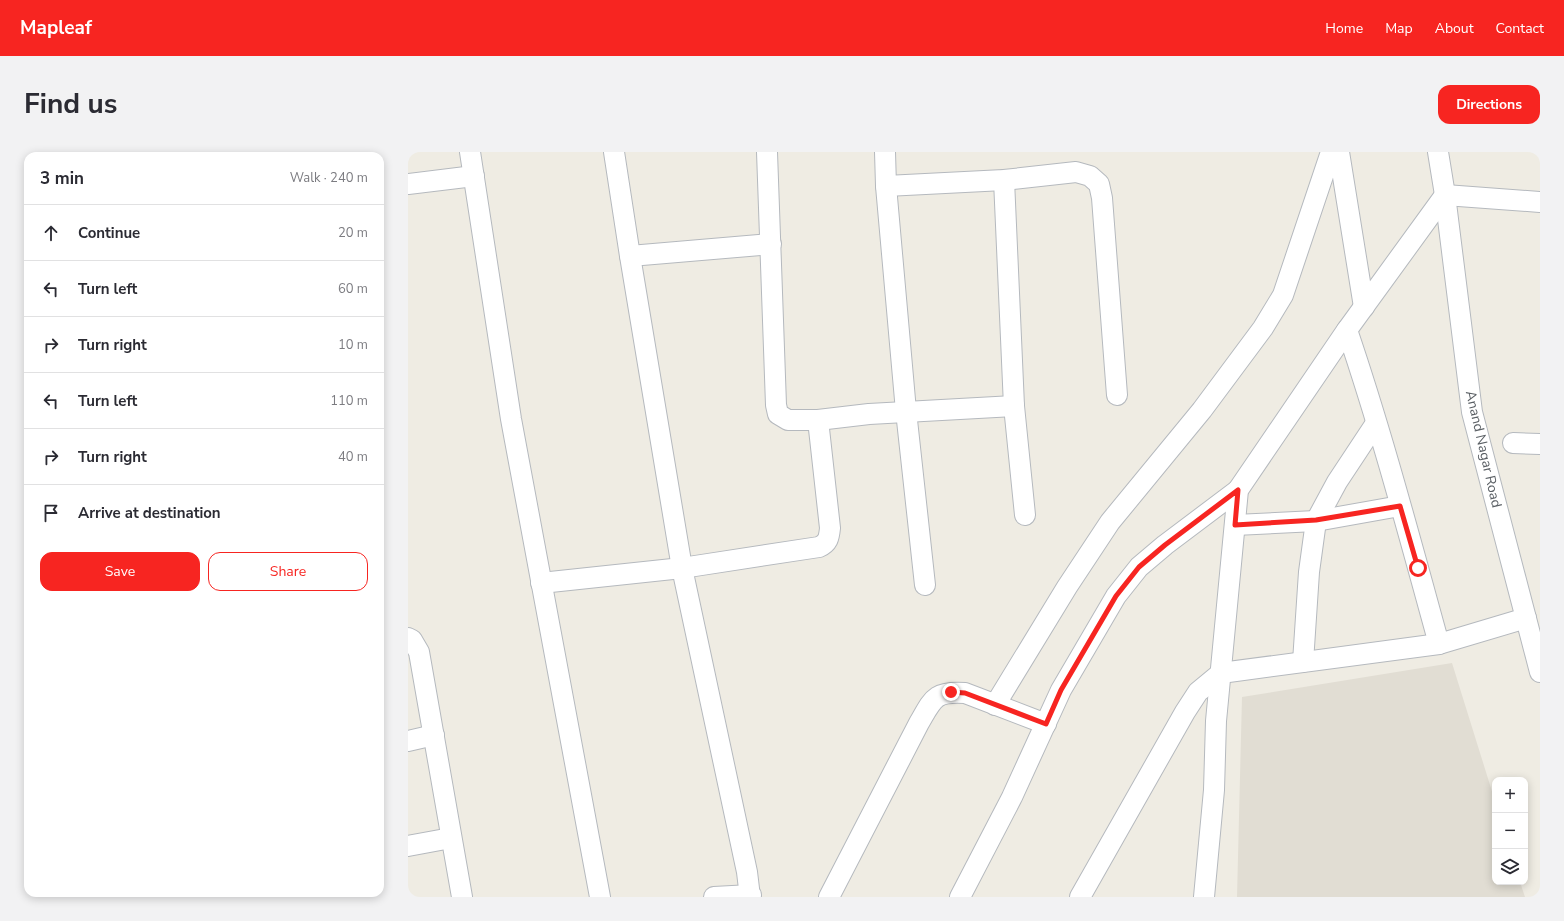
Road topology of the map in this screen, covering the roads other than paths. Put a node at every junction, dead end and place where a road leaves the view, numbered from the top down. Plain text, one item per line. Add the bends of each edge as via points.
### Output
1 (470, 152) edge
2 (614, 152) edge
3 (767, 152) edge
4 (885, 152) edge
5 (1331, 152) edge
6 (1339, 152) edge
7 (1438, 152) edge
8 (474, 176) junction
9 (1004, 180) junction
10 (408, 184) edge
11 (886, 186) junction
12 (1445, 195) junction
13 (1540, 202) edge
14 (771, 244) junction
15 (630, 256) junction
16 (1364, 307) junction
17 (1346, 330) junction
18 (1117, 395) dead end
19 (1014, 406) junction
20 (906, 411) junction
21 (818, 420) junction
22 (1376, 423) junction
23 (1513, 443) dead end
24 (1540, 444) edge
25 (1238, 490) junction
26 (1400, 506) junction
27 (1025, 515) dead end
28 (1316, 520) junction
29 (1235, 525) junction
30 (682, 568) junction
31 (541, 583) junction
32 (924, 585) dead end
33 (1526, 618) junction
34 (408, 638) edge
35 (1439, 644) junction
36 (1303, 662) junction
37 (1540, 672) edge
38 (1221, 673) junction
39 (995, 705) junction
40 (1046, 724) junction
41 (434, 735) junction
42 (408, 741) edge
43 (451, 838) junction
44 (408, 846) edge
45 (750, 896) edge
46 (462, 897) edge
47 (600, 897) edge
48 (714, 897) edge
49 (829, 897) edge
50 (960, 897) edge
51 (1080, 897) edge
52 (1204, 897) edge

1 - 8 street
2 - 15 street
3 - 14 street
4 - 11 street
5 - 39 street via 1283,295 1263,328 1202,410 1110,522
6 - 16 street
7 - 12 street, Anand Nagar Road
8 - 10 street
8 - 31 street via 511,419
9 - 11 street
9 - 18 street via 1076,172 1090,176 1098,184 1102,198
9 - 19 street
11 - 20 street
12 - 13 street
12 - 16 street
12 - 33 street, Anand Nagar Road via 1472,412
14 - 15 street
14 - 21 street via 778,414 788,420
15 - 30 street
16 - 17 street
17 - 22 street
17 - 25 street
19 - 20 street
19 - 27 street
20 - 21 street
20 - 32 street
21 - 30 street via 830,528 829,538 825,544 819,548
22 - 26 street
22 - 28 street via 1337,482
23 - 24 street
25 - 29 street
25 - 40 street via 1139,567 1116,596 1061,690
26 - 28 street
26 - 35 street
28 - 29 street
28 - 36 street via 1309,572
29 - 38 street
30 - 31 street
30 - 45 street
31 - 47 street
33 - 35 street
33 - 37 street, Anand Nagar Road
34 - 41 street via 419,652
35 - 36 street
36 - 38 street
38 - 51 street via 1198,692 1185,712
38 - 52 street
39 - 40 street
39 - 49 street via 965,693 951,692 939,695 931,702
40 - 50 street via 1012,797
41 - 42 street
41 - 43 street
43 - 44 street
43 - 46 street
45 - 48 street

